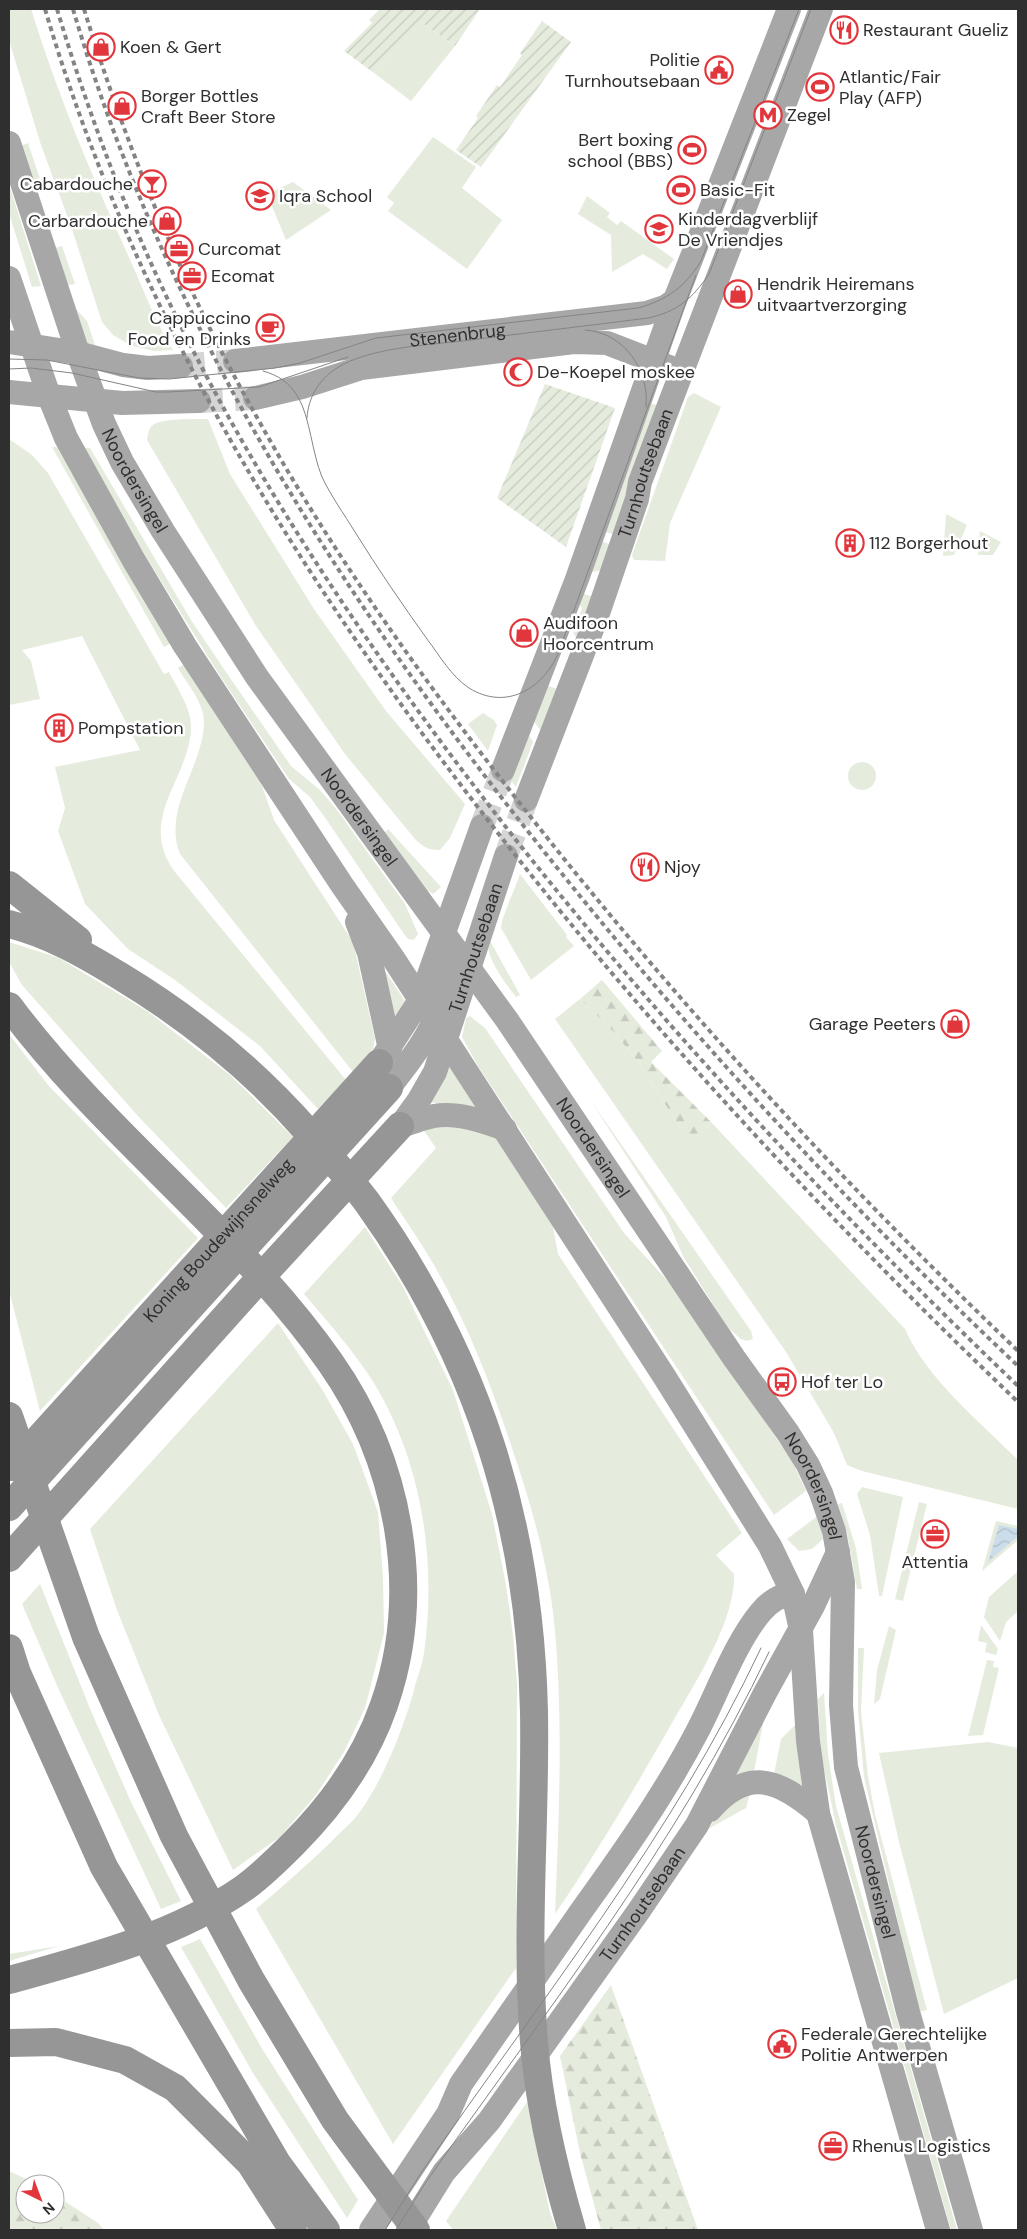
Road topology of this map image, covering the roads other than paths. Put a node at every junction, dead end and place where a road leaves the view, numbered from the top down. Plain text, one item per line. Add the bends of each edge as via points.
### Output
1 (789, 9) edge
2 (822, 9) edge
3 (9, 143) edge
4 (9, 278) edge
5 (675, 300) junction
6 (630, 315) junction
7 (20, 344) edge
8 (78, 353) junction
9 (235, 361) tunnel mouth
10 (665, 361) junction
11 (181, 366) tunnel mouth
12 (9, 392) edge
13 (49, 396) junction
14 (255, 398) tunnel mouth
15 (94, 400) junction
16 (199, 401) tunnel mouth
17 (503, 770) tunnel mouth
18 (526, 800) tunnel mouth
19 (482, 826) tunnel mouth
20 (506, 856) tunnel mouth
21 (9, 885) edge
22 (342, 885) junction
23 (9, 924) edge
24 (444, 936) junction
25 (468, 967) junction
26 (138, 987) junction
27 (420, 1000) junction
28 (9, 1006) edge
29 (440, 1030) junction
30 (383, 1067) junction
31 (409, 1120) junction
32 (505, 1129) junction
33 (175, 1307) junction
34 (9, 1416) edge
35 (9, 1472) edge
36 (9, 1507) edge
37 (838, 1551) junction
38 (9, 1558) edge
39 (793, 1594) junction
40 (813, 1606) junction
41 (801, 1630) junction
42 (843, 1632) junction
43 (9, 1648) edge
44 (818, 1813) junction
45 (697, 1825) junction
46 (9, 1980) edge
47 (9, 2044) edge
48 (293, 2230) edge
49 (326, 2230) edge
50 (371, 2230) edge
51 (408, 2230) edge
52 (416, 2230) edge
53 (572, 2230) edge
54 (938, 2230) edge
55 (971, 2230) edge

1 - 5 main road, Turnhoutsebaan
2 - 10 main road, Turnhoutsebaan
3 - 8 main road, Noordersingel
4 - 7 main road, Noordersingel
5 - 6 main road, Stenenbrug via 655,311
5 - 10 main road, Turnhoutsebaan
6 - 9 main road, Stenenbrug
6 - 10 main road via 645,327
7 - 8 main road
7 - 13 main road, Noordersingel
8 - 11 main road via 138,367
8 - 15 main road, Noordersingel
10 - 14 main road, Stenenbrug via 608,343 574,342 361,368
10 - 17 main road, Turnhoutsebaan
10 - 18 main road, Turnhoutsebaan via 638,499
12 - 13 main road
13 - 15 main road
13 - 22 main road, Noordersingel via 66,438 96,495 184,646
15 - 16 main road via 122,403
15 - 24 main road, Noordersingel via 122,462 203,596 257,677
19 - 24 main road, Turnhoutsebaan
20 - 25 main road, Turnhoutsebaan
21 - 26 highway
22 - 27 main road, Noordersingel
22 - 30 main road via 369,954
23 - 26 highway via 49,937
24 - 25 main road, Noordersingel
24 - 27 main road, Turnhoutsebaan
24 - 29 main road via 447,977
25 - 29 main road, Turnhoutsebaan
25 - 37 main road, Noordersingel via 788,1433 821,1493
26 - 53 highway via 234,1056 294,1117 366,1200 440,1321 482,1416 512,1516 524,1577 534,1714 530,1914 534,2039 544,2114
27 - 29 main road, Noordersingel
27 - 30 main road, Koning Boudewijnsnelweg
28 - 46 highway via 51,1059 264,1281 316,1343 348,1389 362,1414 392,1492 401,1545 402,1608 399,1642 384,1706 353,1769 331,1802 278,1859 246,1887 182,1924 123,1946
29 - 30 main road via 414,1056
29 - 31 main road via 435,1072
29 - 32 main road, Noordersingel
30 - 33 highway, Koning Boudewijnsnelweg
31 - 32 main road via 448,1115
31 - 38 highway via 205,1339
32 - 39 main road, Noordersingel via 725,1473 770,1546
33 - 35 highway, Koning Boudewijnsnelweg via 104,1368
33 - 36 highway via 113,1394
34 - 52 highway via 86,1637 174,1836 251,1980 335,2120
37 - 40 main road, Turnhoutsebaan
37 - 42 main road, Noordersingel via 843,1582
39 - 40 main road
39 - 41 main road, Noordersingel
39 - 50 main road via 772,1601 761,1612 742,1642 683,1757 596,1893 461,2084 448,2114
40 - 41 main road, Turnhoutsebaan
40 - 42 main road
41 - 44 main road, Noordersingel via 808,1741
41 - 45 main road, Turnhoutsebaan
42 - 55 main road, Noordersingel via 842,1706 846,1767 908,2012
43 - 49 highway via 17,1673 104,1867 277,2163
44 - 45 main road via 783,1789 767,1783 746,1782 723,1796
44 - 54 main road, Noordersingel
45 - 51 main road, Turnhoutsebaan via 486,2124 444,2172
47 - 48 highway via 56,2042 126,2060 175,2088 250,2163

